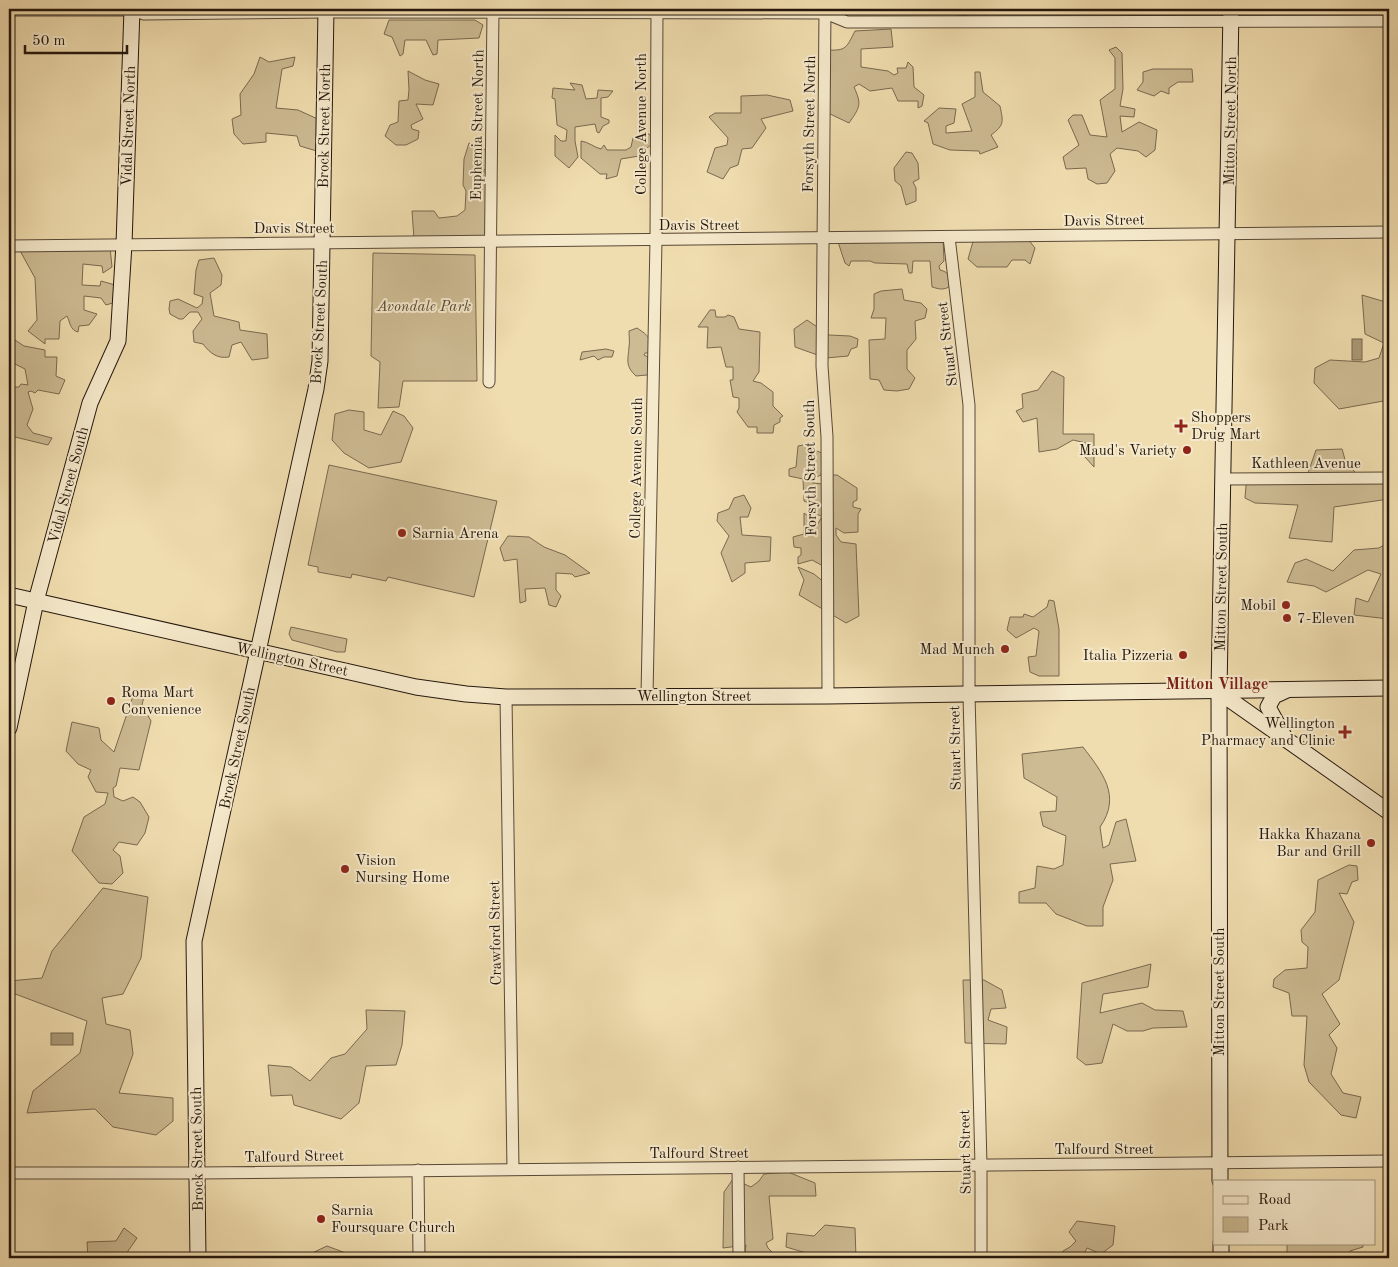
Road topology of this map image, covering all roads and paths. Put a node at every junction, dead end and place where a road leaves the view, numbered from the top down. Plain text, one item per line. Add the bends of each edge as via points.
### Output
1 (9, 10) edge
2 (132, 10) edge
3 (326, 11) edge
4 (493, 11) edge
5 (657, 11) edge
6 (825, 11) edge
7 (1231, 15) edge
8 (1389, 21) edge
9 (1389, 232) edge
10 (1228, 233) junction
11 (949, 237) junction
12 (823, 239) junction
13 (656, 240) junction
14 (490, 241) junction
15 (323, 242) junction
16 (124, 244) junction
17 (9, 246) edge
18 (489, 382) dead end
19 (1389, 478) edge
20 (1223, 479) junction
21 (9, 595) edge
22 (36, 601) junction
23 (258, 652) junction
24 (1291, 688) junction
25 (1389, 688) edge
26 (1219, 692) junction
27 (969, 695) junction
28 (506, 696) junction
29 (647, 696) junction
30 (828, 696) junction
31 (9, 728) edge
32 (1286, 739) junction
33 (1389, 812) edge
34 (1389, 1161) edge
35 (1220, 1163) junction
36 (981, 1165) junction
37 (738, 1167) junction
38 (513, 1169) junction
39 (418, 1170) junction
40 (197, 1172) junction
41 (9, 1173) edge
42 (1220, 1180) edge
43 (1221, 1244) edge
44 (198, 1258) edge
45 (419, 1258) edge
46 (739, 1258) edge
47 (981, 1258) edge
48 (1221, 1258) edge

1 - 2 street
2 - 3 street via 144,14
2 - 16 main road, Vidal Street North
3 - 4 street
3 - 15 main road, Brock Street North
4 - 5 street
4 - 14 street, Euphemia Street North
5 - 6 street
5 - 13 street, College Avenue North
6 - 7 street via 848,22
6 - 12 street, Forsyth Street North
7 - 8 street
7 - 10 main road, Mitton Street North
9 - 10 street, Davis Street
10 - 11 street, Davis Street
10 - 20 main road, Mitton Street South
11 - 12 street, Davis Street
11 - 27 street, Stuart Street via 969,405
12 - 13 street, Davis Street
12 - 30 street, Forsyth Street South
13 - 14 street, Davis Street
13 - 29 street, College Avenue South
14 - 15 street, Davis Street
14 - 18 street, Euphemia Street North
15 - 16 street, Davis Street
15 - 23 main road, Brock Street South via 320,361 316,389
16 - 17 street, Davis Street
16 - 22 main road, Vidal Street South via 118,341 90,402
19 - 20 street, Kathleen Avenue
20 - 26 main road, Mitton Street South
21 - 22 main road, Wellington Street
22 - 23 main road, Wellington Street
22 - 31 main road, Vidal Street South
23 - 28 main road, Wellington Street via 416,687
23 - 40 main road, Brock Street South via 194,941
24 - 25 main road, Wellington Street
24 - 26 main road, Wellington Street
24 - 32 main road via 1274,696 1268,707
26 - 27 main road, Wellington Street
26 - 32 main road
26 - 35 main road, Mitton Street South
27 - 30 main road, Wellington Street
27 - 36 street, Stuart Street
28 - 29 main road, Wellington Street
28 - 38 street, Crawford Street
29 - 30 main road, Wellington Street
32 - 33 main road
34 - 35 street, Talfourd Street
35 - 36 street, Talfourd Street
35 - 42 main road, Mitton Street South
36 - 37 street, Talfourd Street
36 - 47 street, Stuart Street
37 - 38 street, Talfourd Street
37 - 46 street
38 - 39 street, Talfourd Street
39 - 40 street, Talfourd Street
39 - 45 street
40 - 41 street, Talfourd Street
40 - 44 main road, Brock Street South
43 - 48 main road

